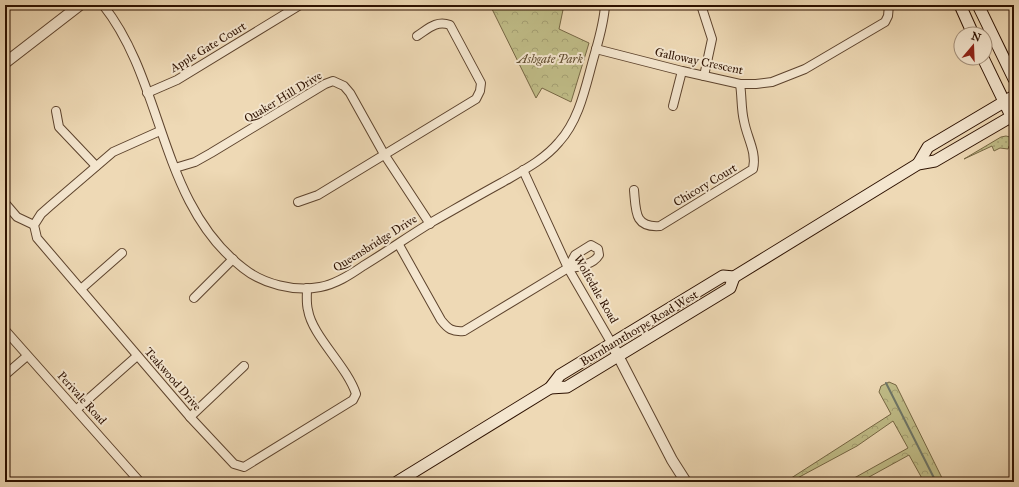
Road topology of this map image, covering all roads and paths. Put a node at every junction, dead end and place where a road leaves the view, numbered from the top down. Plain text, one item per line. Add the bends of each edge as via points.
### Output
1 (80, 5) edge
2 (103, 5) edge
3 (300, 5) edge
4 (605, 5) edge
5 (701, 5) edge
6 (889, 5) edge
7 (960, 5) edge
8 (978, 5) edge
9 (969, 26) edge
10 (417, 36) dead end
11 (596, 49) junction
12 (5, 63) edge
13 (988, 66) edge
14 (682, 71) junction
15 (704, 76) junction
16 (1014, 79) edge
17 (740, 84) junction
18 (147, 92) junction
19 (1009, 99) edge
20 (673, 106) dead end
21 (56, 111) dead end
22 (1013, 118) edge
23 (160, 131) junction
24 (384, 154) junction
25 (918, 164) junction
26 (96, 166) junction
27 (175, 168) junction
28 (523, 170) junction
29 (634, 190) dead end
30 (298, 202) dead end
31 (5, 203) edge
32 (430, 224) junction
33 (34, 225) junction
34 (399, 245) junction
35 (122, 253) dead end
36 (233, 259) junction
37 (568, 268) junction
38 (734, 277) junction
39 (307, 288) junction
40 (80, 289) junction
41 (194, 298) dead end
42 (5, 330) edge
43 (612, 344) junction
44 (27, 356) junction
45 (137, 356) junction
46 (618, 356) junction
47 (244, 366) dead end
48 (5, 375) edge
49 (550, 388) junction
50 (77, 409) junction
51 (190, 417) junction
52 (14, 482) edge
53 (21, 482) edge
54 (140, 482) edge
55 (397, 482) edge
56 (686, 482) edge

1 - 12 street
2 - 18 street, Queensbridge Drive via 117,23
3 - 18 street, Apple Gate Court via 177,80
4 - 11 street, Queensbridge Drive
5 - 15 street via 712,39
6 - 17 street, Galloway Crescent via 885,22 804,69 772,82
7 - 9 main road
8 - 16 main road
10 - 24 street via 436,23 450,25 481,83 480,91 476,99
11 - 14 street, Galloway Crescent
11 - 28 street, Queensbridge Drive via 580,106 569,129 550,151
13 - 19 main road
14 - 15 street, Galloway Crescent
14 - 20 street
15 - 17 street, Galloway Crescent
17 - 29 street, Chicory Court via 746,135 754,154 753,169 660,226 645,225 639,220
18 - 23 street, Queensbridge Drive
19 - 22 main road
19 - 25 main road, Burnhamthorpe Road West via 928,147
21 - 26 street via 59,127
22 - 25 main road, Burnhamthorpe Road West via 935,161
23 - 26 street via 113,152
23 - 27 street, Queensbridge Drive
24 - 27 street, Quaker Hill Drive via 350,93 344,86 333,81 212,153
24 - 30 street via 318,195
24 - 32 street, Quaker Hill Drive
25 - 38 main road, Burnhamthorpe Road West
26 - 33 street via 41,214
27 - 36 street, Queensbridge Drive via 201,222
28 - 32 street, Queensbridge Drive
28 - 37 street, Wolfedale Road
31 - 33 street via 17,217
32 - 34 street, Queensbridge Drive
33 - 40 street, Teakwood Drive via 40,243
34 - 37 street via 441,320 447,328 455,331 464,331
34 - 39 street, Queensbridge Drive via 342,279 319,288
35 - 40 street
36 - 39 street, Queensbridge Drive via 257,278 288,287
36 - 41 street
37 - 43 street, Wolfedale Road
38 - 43 main road, Burnhamthorpe Road West via 723,276
38 - 46 main road, Burnhamthorpe Road West via 730,288
39 - 51 street, Teakwood Drive via 310,318 353,384 356,394 353,400 244,467 230,462
40 - 45 street, Teakwood Drive
42 - 44 street, Perivale Road
43 - 46 street, Wolfedale Road
43 - 49 main road, Burnhamthorpe Road West via 560,375
44 - 48 street
44 - 50 street, Perivale Road
45 - 50 street
45 - 51 street, Teakwood Drive
46 - 49 main road, Burnhamthorpe Road West via 567,387
46 - 56 street, Wolfedale Road
47 - 51 street
49 - 55 main road, Burnhamthorpe Road West
50 - 54 street, Perivale Road
52 - 53 street

